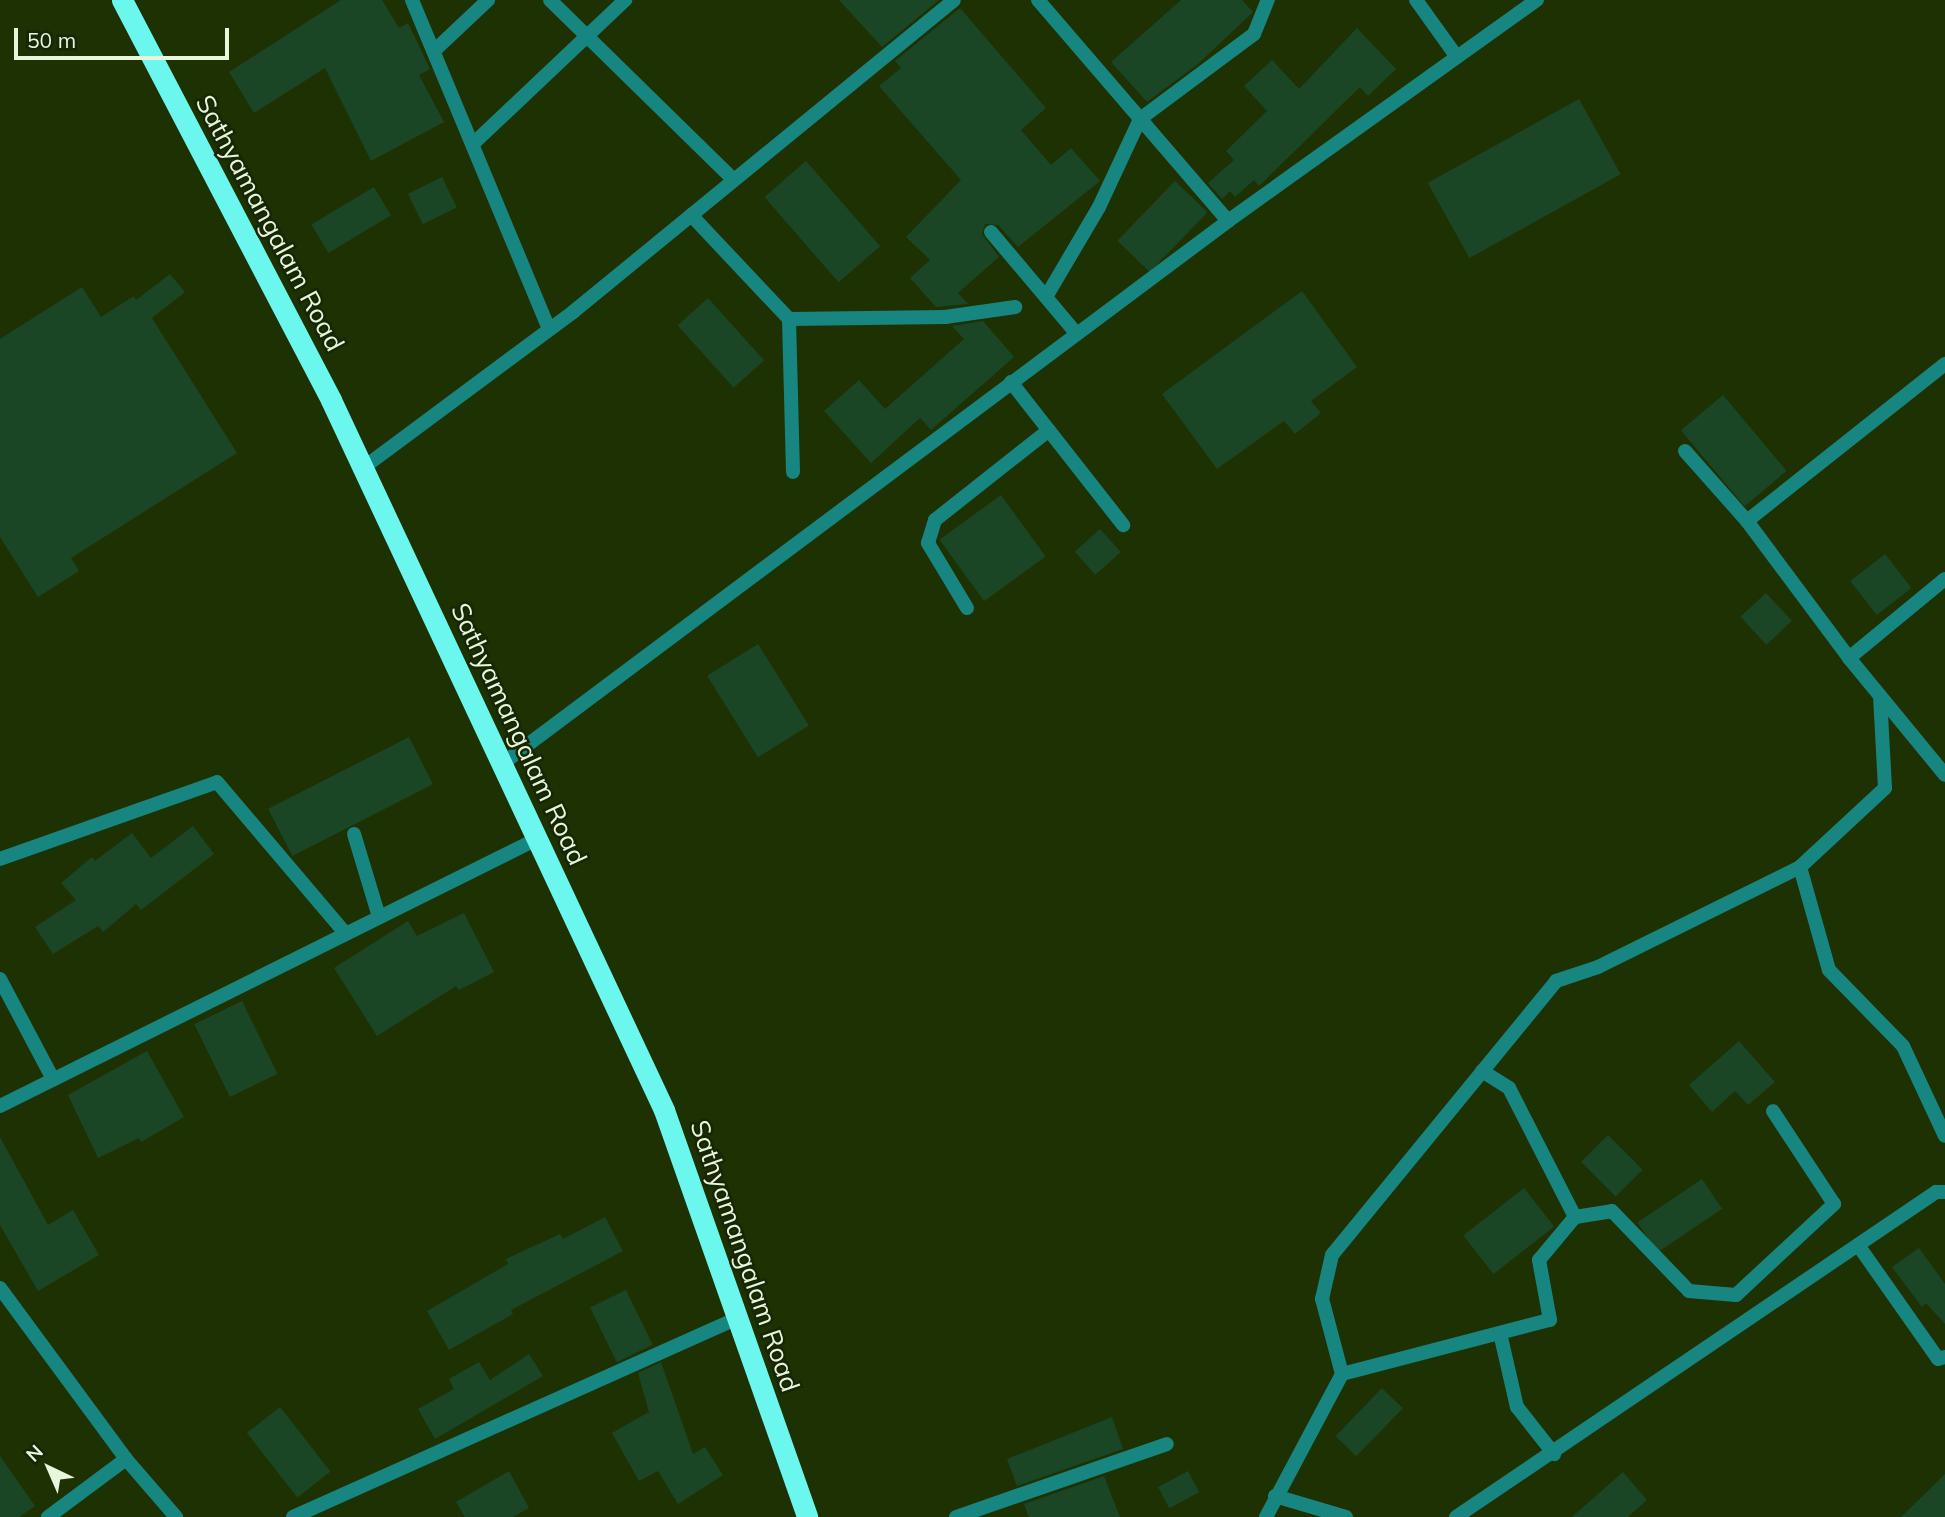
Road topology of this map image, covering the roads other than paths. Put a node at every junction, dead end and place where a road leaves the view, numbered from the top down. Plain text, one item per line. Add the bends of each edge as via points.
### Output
1 (122, 0) edge
2 (412, 0) edge
3 (488, 0) edge
4 (550, 0) edge
5 (625, 0) edge
6 (954, 0) edge
7 (1038, 0) edge
8 (1268, 0) edge
9 (1416, 0) edge
10 (1537, 0) edge
11 (586, 36) junction
12 (435, 51) junction
13 (1457, 57) junction
14 (1140, 119) junction
15 (475, 142) junction
16 (734, 180) junction
17 (691, 215) junction
18 (1227, 221) junction
19 (991, 232) dead end
20 (1046, 297) junction
21 (1015, 307) dead end
22 (789, 319) junction
23 (549, 330) junction
24 (1077, 334) junction
25 (1945, 365) edge
26 (1012, 382) junction
27 (1049, 430) junction
28 (1685, 451) dead end
29 (363, 468) junction
30 (793, 472) dead end
31 (1747, 521) junction
32 (1123, 525) dead end
33 (1945, 579) edge
34 (967, 608) dead end
35 (1849, 658) junction
36 (1880, 695) junction
37 (502, 764) junction
38 (1945, 775) edge
39 (354, 834) dead end
40 (537, 839) junction
41 (0, 859) edge
42 (1800, 867) junction
43 (379, 917) junction
44 (346, 934) junction
45 (0, 979) edge
46 (1482, 1071) junction
47 (53, 1079) junction
48 (0, 1106) edge
49 (1773, 1111) dead end
50 (1945, 1136) edge
51 (1945, 1192) edge
52 (1575, 1217) junction
53 (1858, 1245) junction
54 (0, 1288) edge
55 (13, 1306) junction
56 (0, 1316) edge
57 (737, 1318) junction
58 (1500, 1333) junction
59 (1945, 1357) edge
60 (1342, 1374) junction
61 (1167, 1444) dead end
62 (1554, 1454) junction
63 (126, 1460) junction
64 (1275, 1496) junction
65 (48, 1517) edge
66 (176, 1517) edge
67 (293, 1517) edge
68 (807, 1517) edge
69 (957, 1517) edge
70 (1266, 1517) edge
71 (1346, 1517) edge
72 (1456, 1517) edge

1 - 29 highway, Sathyamangalam Road
2 - 12 street
3 - 12 street
4 - 11 street
5 - 11 street
6 - 16 street
7 - 14 street
8 - 14 street via 1254,34
9 - 13 street
10 - 13 street
11 - 15 street
11 - 16 street
12 - 15 street
13 - 18 street
14 - 18 street
14 - 20 street via 1099,207
15 - 23 street
16 - 17 street
17 - 22 street
17 - 23 street
18 - 24 street
19 - 20 street
20 - 24 street
21 - 22 street via 944,317
22 - 30 street
23 - 29 street
24 - 26 street
25 - 31 street
26 - 27 street
26 - 37 street
27 - 32 street
27 - 34 street via 934,520 928,543
28 - 31 street
29 - 37 highway, Sathyamangalam Road
31 - 35 street
33 - 35 street
35 - 36 street
36 - 38 street
36 - 42 street via 1885,788
37 - 40 highway, Sathyamangalam Road
39 - 43 street
40 - 43 street
40 - 57 highway, Sathyamangalam Road via 664,1110
41 - 44 street via 217,782
42 - 46 street via 1598,967 1556,981
42 - 50 street via 1829,970 1903,1046
43 - 44 street
44 - 47 street
45 - 47 street
46 - 52 street via 1509,1088
46 - 60 street via 1332,1255 1322,1298
47 - 48 street
49 - 52 street via 1834,1204 1736,1295 1689,1291 1612,1211
51 - 53 street via 1936,1192
52 - 58 street via 1539,1260 1550,1320
53 - 59 street via 1938,1359
53 - 62 street
54 - 55 street
55 - 56 street
55 - 63 street
57 - 67 street
57 - 68 highway, Sathyamangalam Road
58 - 60 street
58 - 62 street via 1517,1407
60 - 64 street
61 - 69 street
62 - 72 street
63 - 65 street
63 - 66 street
64 - 70 street
64 - 71 street

